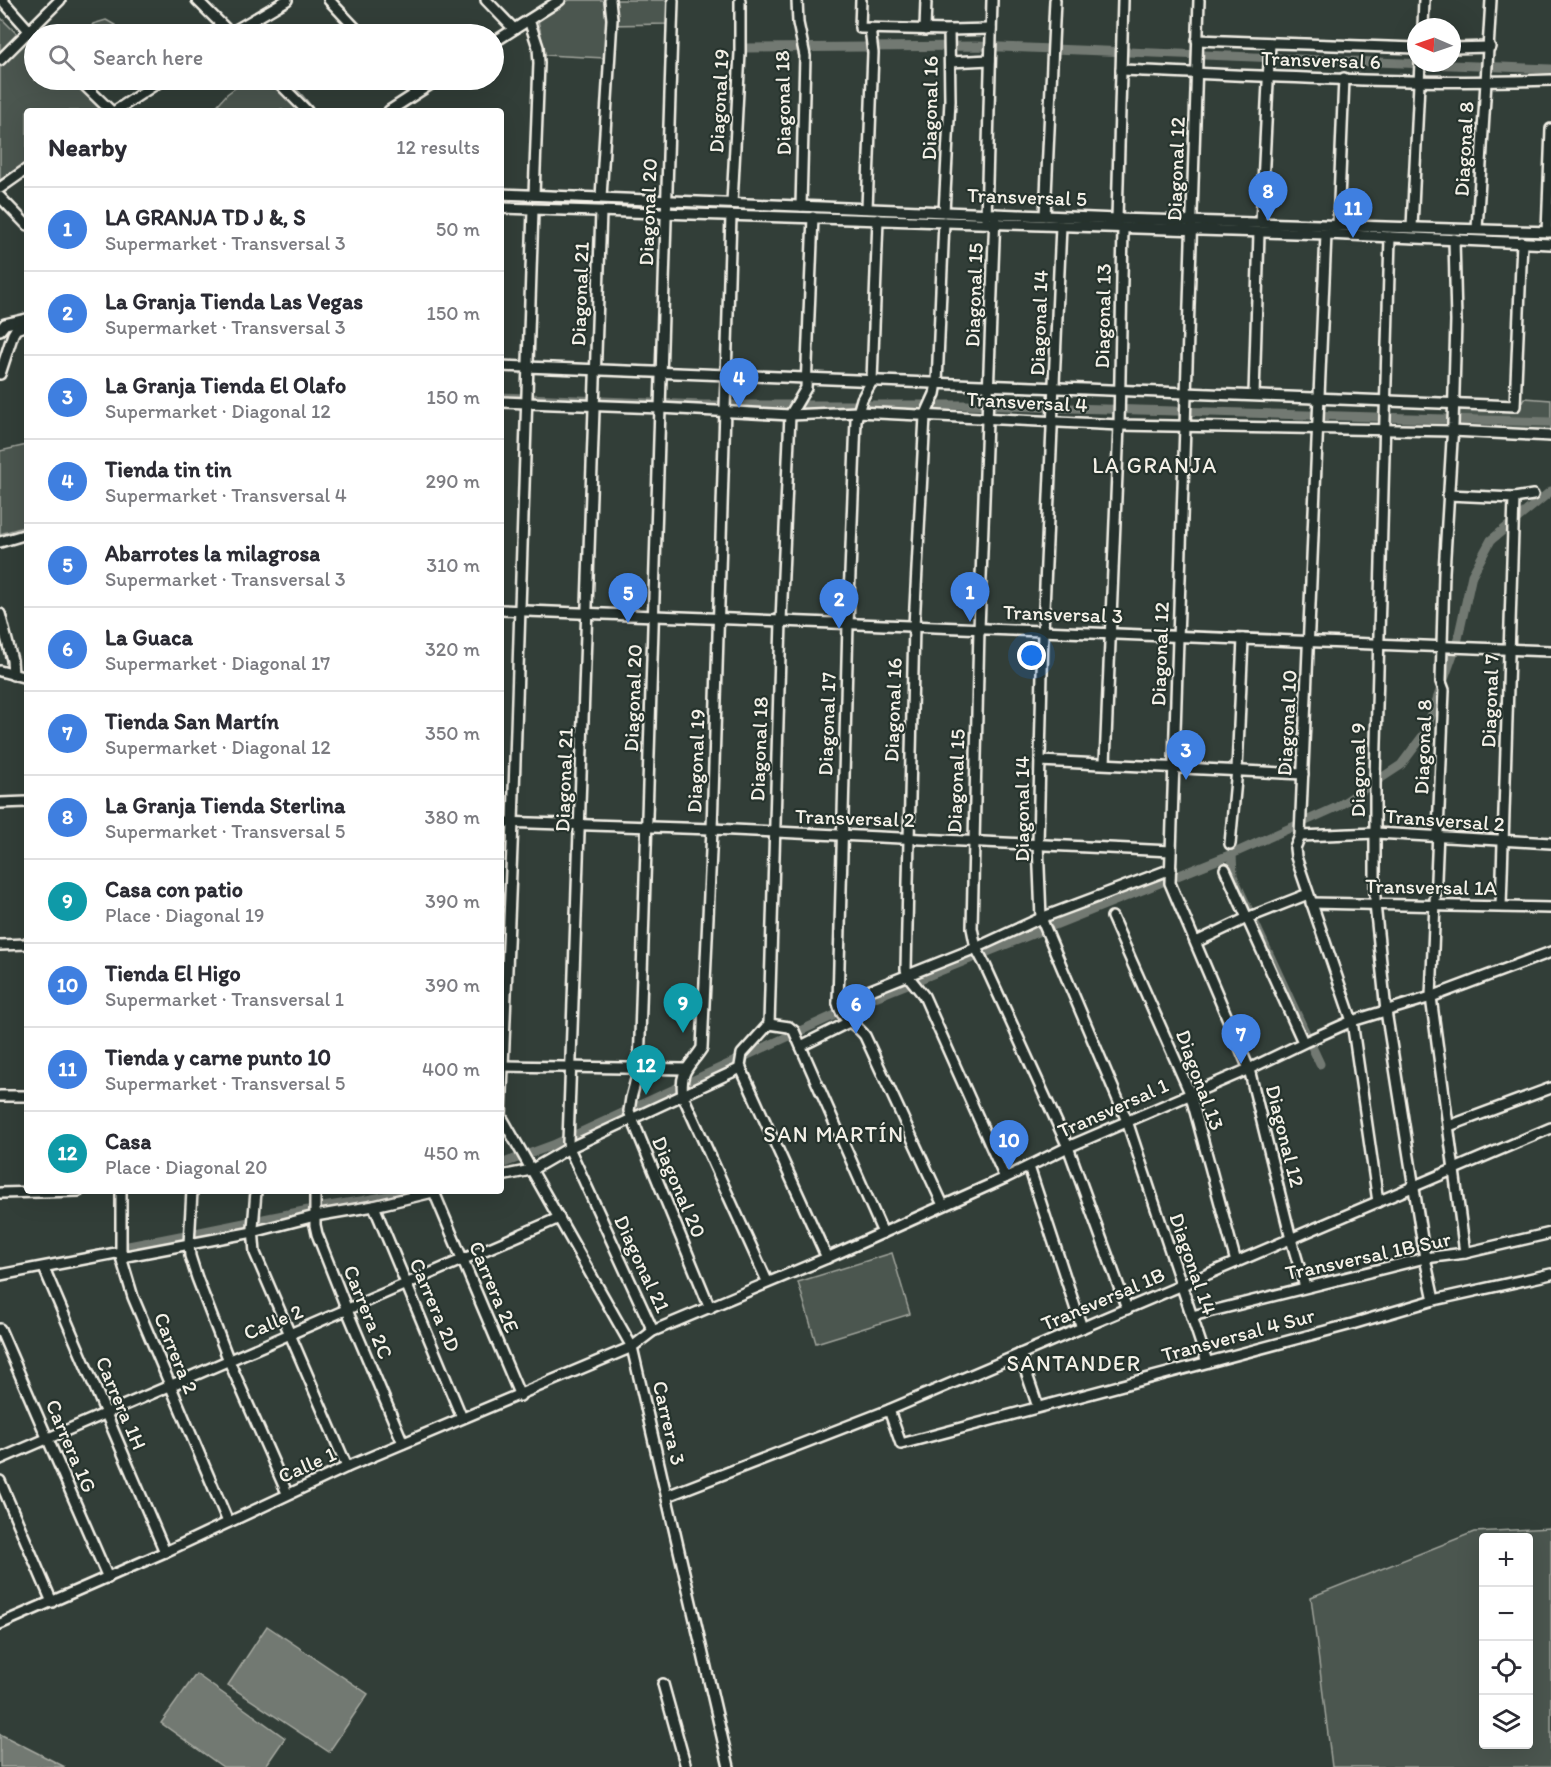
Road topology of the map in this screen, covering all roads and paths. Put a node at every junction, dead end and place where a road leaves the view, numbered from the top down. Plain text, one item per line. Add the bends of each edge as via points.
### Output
1 (2, 0) edge
2 (60, 0) edge
3 (197, 0) edge
4 (286, 0) edge
5 (329, 0) edge
6 (486, 0) edge
7 (560, 0) edge
8 (610, 0) edge
9 (673, 0) edge
10 (740, 0) edge
11 (798, 0) edge
12 (861, 0) edge
13 (926, 0) edge
14 (992, 0) edge
15 (1055, 0) edge
16 (1123, 0) edge
17 (1199, 0) edge
18 (1424, 0) edge
19 (1491, 0) edge
20 (0, 7) edge
21 (1423, 18) edge
22 (529, 20) junction
23 (40, 24) edge
24 (220, 24) edge
25 (246, 24) edge
26 (352, 24) edge
27 (24, 25) edge
28 (865, 28) junction
29 (514, 29) junction
30 (24, 30) edge
31 (925, 30) junction
32 (949, 30) junction
33 (991, 32) junction
34 (504, 36) edge
35 (24, 40) edge
36 (1270, 43) junction
37 (1197, 45) junction
38 (1490, 47) junction
39 (1407, 48) edge
40 (1461, 48) edge
41 (990, 56) junction
42 (0, 60) edge
43 (950, 62) junction
44 (1121, 68) junction
45 (1197, 70) junction
46 (1420, 72) edge
47 (1269, 76) junction
48 (1344, 78) junction
49 (1420, 79) junction
50 (1551, 80) edge
51 (1485, 82) junction
52 (90, 90) edge
53 (146, 90) edge
54 (286, 90) edge
55 (413, 90) edge
56 (421, 90) edge
57 (416, 93) junction
58 (110, 108) edge
59 (118, 108) edge
60 (304, 108) edge
61 (394, 108) edge
62 (1551, 129) edge
63 (24, 172) edge
64 (0, 188) edge
65 (504, 194) edge
66 (534, 195) junction
67 (0, 197) edge
68 (601, 197) junction
69 (667, 200) junction
70 (732, 203) junction
71 (801, 206) junction
72 (504, 208) edge
73 (867, 208) junction
74 (533, 210) junction
75 (601, 212) junction
76 (666, 214) junction
77 (731, 216) junction
78 (1045, 216) junction
79 (813, 217) junction
80 (944, 217) junction
81 (990, 218) junction
82 (878, 219) junction
83 (1117, 219) junction
84 (1192, 221) junction
85 (24, 222) edge
86 (1261, 223) junction
87 (1338, 225) junction
88 (1061, 226) junction
89 (1412, 227) junction
90 (1123, 229) junction
91 (1477, 229) junction
92 (1192, 231) junction
93 (1549, 232) edge
94 (1259, 233) junction
95 (1326, 234) junction
96 (1390, 237) junction
97 (1454, 239) junction
98 (1522, 242) junction
99 (1551, 244) edge
100 (24, 320) edge
101 (24, 326) edge
102 (0, 328) edge
103 (504, 366) edge
104 (528, 367) junction
105 (596, 370) junction
106 (661, 372) junction
107 (0, 374) edge
108 (726, 375) junction
109 (872, 381) junction
110 (807, 383) junction
111 (937, 383) junction
112 (1054, 387) junction
113 (989, 390) junction
114 (1119, 390) junction
115 (1185, 395) junction
116 (1254, 395) junction
117 (527, 400) junction
118 (1319, 400) junction
119 (504, 402) edge
120 (594, 404) junction
121 (1385, 404) junction
122 (660, 406) junction
123 (1453, 406) junction
124 (859, 407) junction
125 (725, 410) junction
126 (791, 412) junction
127 (926, 413) junction
128 (988, 414) junction
129 (1053, 420) junction
130 (1119, 423) junction
131 (1185, 423) junction
132 (1318, 425) junction
133 (1384, 428) junction
134 (1453, 428) junction
135 (1551, 436) edge
136 (1448, 495) junction
137 (1533, 495) dead end
138 (1514, 498) junction
139 (24, 535) edge
140 (0, 542) edge
141 (504, 610) edge
142 (519, 610) junction
143 (587, 613) junction
144 (0, 614) edge
145 (654, 616) junction
146 (719, 618) junction
147 (781, 621) junction
148 (848, 624) junction
149 (914, 626) junction
150 (979, 629) junction
151 (1043, 631) junction
152 (1111, 634) junction
153 (1178, 637) junction
154 (1243, 639) junction
155 (1309, 642) junction
156 (1378, 645) junction
157 (1446, 647) junction
158 (1509, 650) junction
159 (1551, 651) edge
160 (0, 671) edge
161 (13, 675) junction
162 (24, 677) edge
163 (1040, 761) junction
164 (1105, 763) junction
165 (1174, 766) junction
166 (1237, 770) junction
167 (1303, 774) junction
168 (24, 802) edge
169 (0, 803) edge
170 (504, 822) edge
171 (513, 822) junction
172 (580, 824) junction
173 (647, 826) junction
174 (712, 829) junction
175 (1300, 831) junction
176 (774, 833) junction
177 (1376, 833) junction
178 (842, 836) junction
179 (1438, 837) junction
180 (907, 838) junction
181 (973, 840) junction
182 (1503, 842) junction
183 (1038, 843) junction
184 (1551, 843) edge
185 (1230, 844) dead end
186 (1172, 851) junction
187 (1225, 869) dead end
188 (1171, 875) junction
189 (1310, 898) junction
190 (1375, 904) junction
191 (1435, 904) junction
192 (1501, 906) junction
193 (1551, 908) edge
194 (1112, 917) dead end
195 (1246, 918) junction
196 (1043, 923) junction
197 (1196, 942) junction
198 (24, 944) edge
199 (0, 945) edge
200 (977, 951) junction
201 (1551, 952) edge
202 (911, 978) junction
203 (1431, 997) junction
204 (838, 1006) junction
205 (1386, 1011) junction
206 (846, 1020) junction
207 (1352, 1022) junction
208 (769, 1024) junction
209 (504, 1042) edge
210 (1304, 1042) junction
211 (800, 1044) junction
212 (504, 1066) edge
213 (571, 1067) junction
214 (741, 1067) junction
215 (639, 1068) junction
216 (685, 1069) junction
217 (1249, 1069) junction
218 (1551, 1088) edge
219 (1190, 1093) junction
220 (683, 1094) junction
221 (0, 1096) edge
222 (24, 1096) edge
223 (630, 1115) junction
224 (504, 1121) edge
225 (1126, 1121) junction
226 (1449, 1126) junction
227 (1551, 1128) edge
228 (569, 1145) junction
229 (1068, 1147) junction
230 (530, 1167) junction
231 (1029, 1167) junction
232 (1455, 1169) junction
233 (504, 1175) edge
234 (1005, 1178) junction
235 (1414, 1187) junction
236 (24, 1192) edge
237 (0, 1193) edge
238 (122, 1194) edge
239 (192, 1194) edge
240 (256, 1194) edge
241 (315, 1194) edge
242 (424, 1194) edge
243 (437, 1194) edge
244 (1378, 1202) junction
245 (943, 1205) junction
246 (374, 1206) junction
247 (315, 1214) junction
248 (559, 1218) junction
249 (253, 1230) junction
250 (883, 1233) junction
251 (1551, 1233) edge
252 (1291, 1239) junction
253 (190, 1243) junction
254 (121, 1251) junction
255 (1465, 1253) junction
256 (827, 1258) junction
257 (1425, 1258) junction
258 (464, 1259) junction
259 (1236, 1262) junction
260 (44, 1268) junction
261 (1551, 1274) edge
262 (0, 1275) edge
263 (768, 1281) junction
264 (406, 1284) junction
265 (1181, 1286) junction
266 (1305, 1287) junction
267 (1434, 1300) junction
268 (710, 1308) junction
269 (1127, 1309) junction
270 (347, 1310) junction
271 (1192, 1316) junction
272 (1082, 1328) junction
273 (0, 1329) edge
274 (653, 1331) junction
275 (290, 1334) junction
276 (632, 1347) junction
277 (1020, 1354) junction
278 (229, 1361) junction
279 (1207, 1362) junction
280 (169, 1385) junction
281 (520, 1396) junction
282 (1038, 1407) junction
283 (889, 1410) junction
284 (105, 1414) junction
285 (462, 1418) junction
286 (48, 1437) junction
287 (403, 1443) junction
288 (0, 1459) edge
289 (347, 1467) junction
290 (0, 1481) edge
291 (287, 1493) junction
292 (667, 1496) junction
293 (228, 1522) junction
294 (165, 1552) junction
295 (108, 1578) junction
296 (52, 1602) junction
297 (0, 1624) edge
298 (663, 1684) dead end
299 (686, 1767) edge
300 (729, 1767) edge

1 - 27 street
2 - 23 street
3 - 24 street
4 - 25 street
5 - 26 street
6 - 29 street
7 - 22 street
8 - 68 street
9 - 69 street, Diagonal 20
10 - 70 street, Diagonal 19
11 - 71 street, Diagonal 18 via 805,56
12 - 28 street
13 - 31 street, Diagonal 16
14 - 33 street, Diagonal 15
15 - 78 street
16 - 44 street
17 - 37 street, Diagonal 12
18 - 21 street
19 - 38 street, Diagonal 8
20 - 30 street
22 - 29 street
22 - 66 street via 539,63
28 - 31 street, Diagonal 16
28 - 73 street via 873,48
29 - 34 street
31 - 32 street, Diagonal 16
32 - 33 street
32 - 43 street, Diagonal 16
33 - 41 street, Diagonal 15
35 - 42 street
36 - 37 street, Transversal 6
36 - 39 street, Transversal 6
36 - 47 street
37 - 45 street, Diagonal 12
38 - 40 street
38 - 51 street, Diagonal 8
41 - 43 street
41 - 81 street, Diagonal 15
43 - 80 street, Diagonal 16
44 - 45 street, Transversal 6
44 - 83 street
45 - 47 street, Transversal 6
45 - 84 street, Diagonal 12
46 - 49 street
47 - 48 street, Transversal 6
47 - 86 street
48 - 49 street, Transversal 6
48 - 87 street
49 - 51 street, Transversal 6
49 - 89 street
50 - 51 street, Transversal 6
51 - 91 street, Diagonal 8
52 - 58 street
53 - 59 street
54 - 60 street
55 - 57 street
56 - 57 street
57 - 61 street
62 - 93 street
63 - 64 street
65 - 66 street, Transversal 5
66 - 68 street, Transversal 5
67 - 85 street
68 - 69 street, Transversal 5
69 - 70 street, Transversal 5
69 - 76 street, Diagonal 20
70 - 71 street, Transversal 5
71 - 73 street, Transversal 5
72 - 74 street, Transversal 5
73 - 80 street, Transversal 5
74 - 75 street, Transversal 5
74 - 104 street
75 - 76 street, Transversal 5
75 - 105 street, Diagonal 21
76 - 77 street, Transversal 5
76 - 106 street, Diagonal 20
77 - 79 street, Transversal 5
77 - 108 street, Diagonal 19
78 - 81 street, Transversal 5
78 - 83 street, Transversal 5
79 - 82 street, Transversal 5
79 - 110 street, Diagonal 18
80 - 81 street, Transversal 5
80 - 82 street, Transversal 5
80 - 111 street, Diagonal 16
81 - 88 street, Transversal 5
81 - 113 street, Diagonal 15
82 - 109 street, Diagonal 17
83 - 84 street, Transversal 5
84 - 86 street, Transversal 5
84 - 92 street, Diagonal 12
86 - 87 street, Transversal 5
87 - 89 street, Transversal 5
88 - 90 street, Transversal 5
88 - 112 street, Diagonal 14
89 - 91 street, Transversal 5
90 - 92 street, Transversal 5
90 - 114 street, Diagonal 13
91 - 93 street, Transversal 5
92 - 94 street, Transversal 5
92 - 115 street, Diagonal 12
94 - 95 street, Transversal 5
94 - 116 street
95 - 96 street, Transversal 5
95 - 118 street, Diagonal 10
96 - 97 street, Transversal 5
96 - 121 street, Diagonal 9
97 - 98 street, Transversal 5
97 - 123 street, Diagonal 8
98 - 99 street, Transversal 5
98 - 123 street via 1515,406
100 - 102 street
101 - 107 street via 13,334
103 - 104 street
104 - 105 street
104 - 117 street
105 - 106 street
105 - 120 street, Diagonal 21
106 - 108 street
106 - 122 street, Diagonal 20
108 - 110 street
108 - 125 street, Diagonal 19
109 - 110 street
109 - 111 street
109 - 124 street, Diagonal 17
110 - 126 street, Diagonal 18
111 - 113 street
111 - 127 street, Diagonal 16
112 - 113 street
112 - 114 street
112 - 129 street, Diagonal 14
113 - 128 street, Diagonal 15
114 - 115 street
114 - 130 street, Diagonal 13
115 - 116 street
115 - 131 street, Diagonal 12
116 - 118 street
117 - 119 street, Transversal 4
117 - 120 street, Transversal 4
117 - 142 street
118 - 121 street
118 - 132 street, Diagonal 10
120 - 122 street, Transversal 4
120 - 143 street, Diagonal 21
121 - 123 street
121 - 133 street, Diagonal 9
122 - 125 street, Transversal 4
122 - 145 street, Diagonal 20
123 - 134 street, Diagonal 8
124 - 126 street, Transversal 4
124 - 127 street, Transversal 4
124 - 148 street, Diagonal 17
125 - 126 street, Transversal 4
125 - 146 street, Diagonal 19
126 - 147 street, Diagonal 18
127 - 128 street, Transversal 4
127 - 149 street, Diagonal 16
128 - 129 street, Transversal 4
128 - 150 street, Diagonal 15
129 - 130 street, Transversal 4
129 - 151 street, Diagonal 14
130 - 131 street, Transversal 4
130 - 152 street, Diagonal 13
131 - 132 street, Transversal 4
131 - 153 street, Diagonal 12
132 - 133 street, Transversal 4
132 - 155 street, Diagonal 10
133 - 134 street, Transversal 4
133 - 156 street, Diagonal 9
134 - 135 street, Transversal 4
134 - 136 street, Diagonal 8
136 - 138 street
136 - 157 street, Diagonal 8
137 - 138 street
138 - 158 street, Diagonal 7
139 - 140 street
141 - 142 street, Transversal 3
142 - 143 street, Transversal 3
142 - 171 street
143 - 145 street, Transversal 3
143 - 172 street, Diagonal 21
144 - 161 street
145 - 146 street, Transversal 3
145 - 173 street, Diagonal 20
146 - 147 street, Transversal 3
146 - 174 street, Diagonal 19
147 - 148 street, Transversal 3
147 - 176 street, Diagonal 18
148 - 149 street, Transversal 3
148 - 178 street, Diagonal 17
149 - 150 street, Transversal 3
149 - 180 street, Diagonal 16
150 - 151 street, Transversal 3
150 - 181 street, Diagonal 15
151 - 152 street, Transversal 3
151 - 163 street, Diagonal 14
152 - 153 street, Transversal 3
152 - 164 street, Diagonal 13
153 - 154 street, Transversal 3
153 - 165 street, Diagonal 12
154 - 155 street, Transversal 3
154 - 166 street
155 - 156 street, Transversal 3
155 - 167 street, Diagonal 10
156 - 157 street, Transversal 3
156 - 177 street, Diagonal 9
157 - 158 street, Transversal 3
157 - 179 street, Diagonal 8
158 - 159 street, Transversal 3
158 - 182 street, Diagonal 7
160 - 161 street
161 - 162 street
163 - 164 street
163 - 183 street, Diagonal 14
164 - 165 street
165 - 166 street
165 - 186 street, Diagonal 12
166 - 167 street
166 - 185 street
167 - 175 street, Diagonal 10
168 - 169 street
170 - 171 street, Transversal 2
171 - 172 street, Transversal 2
171 - 209 street
172 - 173 street, Transversal 2
172 - 213 street, Diagonal 21
173 - 174 street, Transversal 2
173 - 215 street, Diagonal 20
174 - 176 street, Transversal 2
174 - 216 street, Diagonal 19 via 702,1048
175 - 177 street, Transversal 2
175 - 189 street, Diagonal 10 via 1296,857
176 - 178 street, Transversal 2
176 - 208 street, Diagonal 18
177 - 179 street, Transversal 2
177 - 190 street, Diagonal 9
178 - 180 street, Transversal 2
178 - 204 street, Diagonal 17
179 - 182 street, Transversal 2
179 - 191 street, Diagonal 8
180 - 181 street, Transversal 2
180 - 202 street, Diagonal 16 via 906,969
181 - 183 street, Transversal 2
181 - 200 street, Diagonal 15 via 972,928
182 - 184 street, Transversal 2
182 - 192 street, Diagonal 7
183 - 186 street, Transversal 2
183 - 196 street, Diagonal 14
186 - 188 street, Diagonal 12
187 - 195 street
188 - 196 street
188 - 197 street, Diagonal 12
189 - 190 street, Transversal 1A
189 - 195 street
189 - 207 street, Diagonal 10
190 - 191 street, Transversal 1A
190 - 205 street, Diagonal 9
191 - 192 street, Transversal 1A
191 - 203 street, Diagonal 8
192 - 193 street, Transversal 1A
194 - 219 street, Diagonal 13
195 - 197 street
195 - 210 street
196 - 200 street
196 - 225 street, Diagonal 14
197 - 217 street, Diagonal 12
198 - 199 street
200 - 202 street
200 - 229 street, Diagonal 15
201 - 203 street, Transversal 1
202 - 204 street
202 - 234 street, Diagonal 16 via 924,996
203 - 205 street, Transversal 1
203 - 226 street, Diagonal 8
204 - 206 street, Diagonal 17
205 - 207 street, Transversal 1
205 - 235 street, Diagonal 9
206 - 211 street
206 - 245 street, Diagonal 17 via 865,1036
207 - 210 street, Transversal 1
207 - 244 street, Diagonal 10
208 - 211 street via 789,1027
208 - 214 street via 742,1054
210 - 217 street, Transversal 1
211 - 250 street
212 - 213 street
213 - 215 street
213 - 228 street, Diagonal 21
214 - 220 street
214 - 256 street
215 - 216 street
215 - 223 street, Diagonal 20
216 - 220 street, Diagonal 19
217 - 219 street, Transversal 1
217 - 252 street, Diagonal 12
218 - 226 street
219 - 225 street, Transversal 1
219 - 259 street, Diagonal 13
220 - 223 street
220 - 263 street, Diagonal 19
221 - 222 street
223 - 228 street
223 - 268 street, Diagonal 20
224 - 230 street, Carrera 3
225 - 229 street, Transversal 1
225 - 265 street, Diagonal 14
226 - 232 street, Diagonal 8
227 - 232 street, Transversal 1B
228 - 230 street
228 - 274 street, Diagonal 21
229 - 231 street, Transversal 1
229 - 269 street, Diagonal 15
230 - 233 street
230 - 248 street, Carrera 3
231 - 234 street, Transversal 1
231 - 272 street
232 - 235 street, Transversal 1B
232 - 255 street, Diagonal 8
234 - 245 street, Transversal 1
235 - 244 street, Transversal 1B
235 - 257 street, Diagonal 9
236 - 237 street
238 - 254 street, Carrera 2
239 - 253 street
240 - 249 street
241 - 247 street, Carrera 2C
242 - 246 street
243 - 258 street, Carrera 2E
244 - 252 street, Transversal 1B
245 - 250 street, Transversal 1
246 - 247 street
246 - 264 street, Carrera 2D
247 - 249 street
247 - 270 street, Carrera 2C via 317,1234
248 - 258 street, Calle 2
248 - 276 street, Carrera 3
249 - 253 street
249 - 275 street via 255,1253
250 - 256 street, Transversal 1
251 - 255 street, Transversal 1B Sur
252 - 259 street, Transversal 1B
252 - 266 street, Diagonal 12
253 - 254 street
253 - 278 street via 197,1278
254 - 260 street
254 - 280 street, Carrera 2 via 133,1297
255 - 257 street, Transversal 1B Sur
256 - 263 street, Transversal 1
257 - 266 street, Transversal 1B Sur
257 - 267 street, Diagonal 9
258 - 264 street, Calle 2
258 - 281 street, Carrera 2E
259 - 265 street, Transversal 1B
260 - 262 street
260 - 284 street, Carrera 1H
261 - 267 street, Transversal 4 Sur
263 - 268 street, Transversal 1
264 - 270 street, Calle 2
264 - 285 street, Carrera 2D
265 - 269 street, Transversal 1B
265 - 271 street, Diagonal 14
266 - 271 street, Transversal 1B Sur
267 - 279 street, Transversal 4 Sur
268 - 274 street, Transversal 1
269 - 272 street, Transversal 1B
270 - 275 street, Calle 2
270 - 287 street, Carrera 2C
271 - 279 street, Diagonal 14
272 - 277 street, Transversal 1B
273 - 286 street, Carrera 1G
274 - 276 street, Transversal 1
275 - 278 street, Calle 2
275 - 289 street
276 - 281 street, Calle 1
276 - 292 street, Carrera 3
277 - 282 street
277 - 283 street, Transversal 1B
278 - 280 street, Calle 2
278 - 291 street
279 - 282 street, Transversal 4 Sur
280 - 284 street, Calle 2
280 - 293 street, Carrera 2
281 - 285 street, Calle 1
282 - 283 street, Transversal 4 Sur via 901,1444
283 - 292 street, Transversal 1B
284 - 286 street, Calle 2
284 - 294 street, Carrera 1H
285 - 287 street, Calle 1
286 - 288 street, Calle 2
286 - 295 street, Carrera 1G
287 - 289 street, Calle 1
289 - 291 street, Calle 1
290 - 296 street
291 - 293 street, Calle 1
292 - 300 street, Carrera 3
293 - 294 street, Calle 1
294 - 295 street, Calle 1
295 - 296 street, Calle 1
296 - 297 street, Calle 1
298 - 299 street

